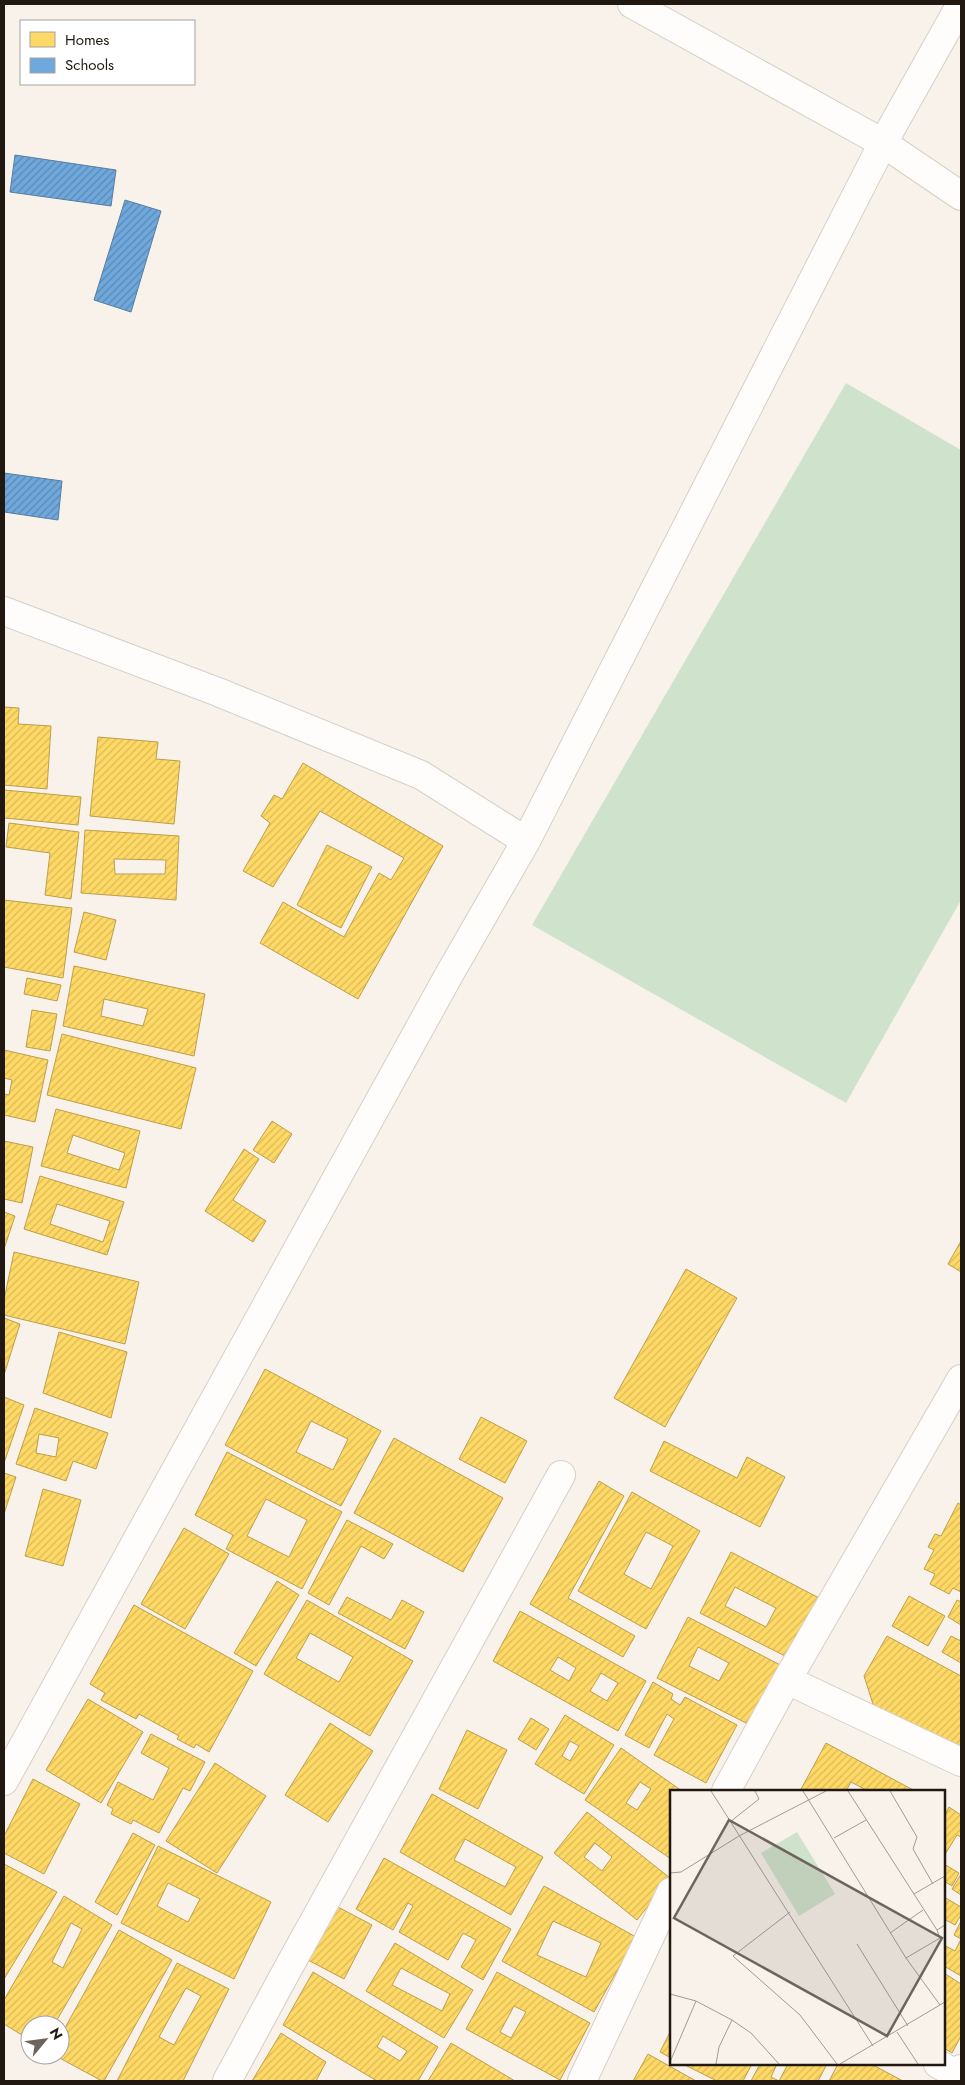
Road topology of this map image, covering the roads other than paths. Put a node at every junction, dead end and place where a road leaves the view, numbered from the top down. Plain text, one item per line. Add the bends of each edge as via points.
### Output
1 (632, 4) edge
2 (957, 17) edge
3 (883, 142) junction
4 (961, 196) edge
5 (4, 611) edge
6 (526, 841) junction
7 (961, 1380) edge
8 (561, 1476) dead end
9 (786, 1680) junction
10 (961, 1762) edge
11 (4, 1781) edge
12 (727, 1790) edge
13 (669, 1902) edge
14 (940, 2065) edge
15 (961, 2069) edge
16 (228, 2081) edge
17 (582, 2081) edge

1 - 3 street
2 - 3 street
3 - 4 street
3 - 6 street
5 - 6 street via 218,692 421,775
6 - 11 street
7 - 9 street
8 - 16 street
9 - 10 street
9 - 12 street
13 - 17 street
14 - 15 street via 956,2074

